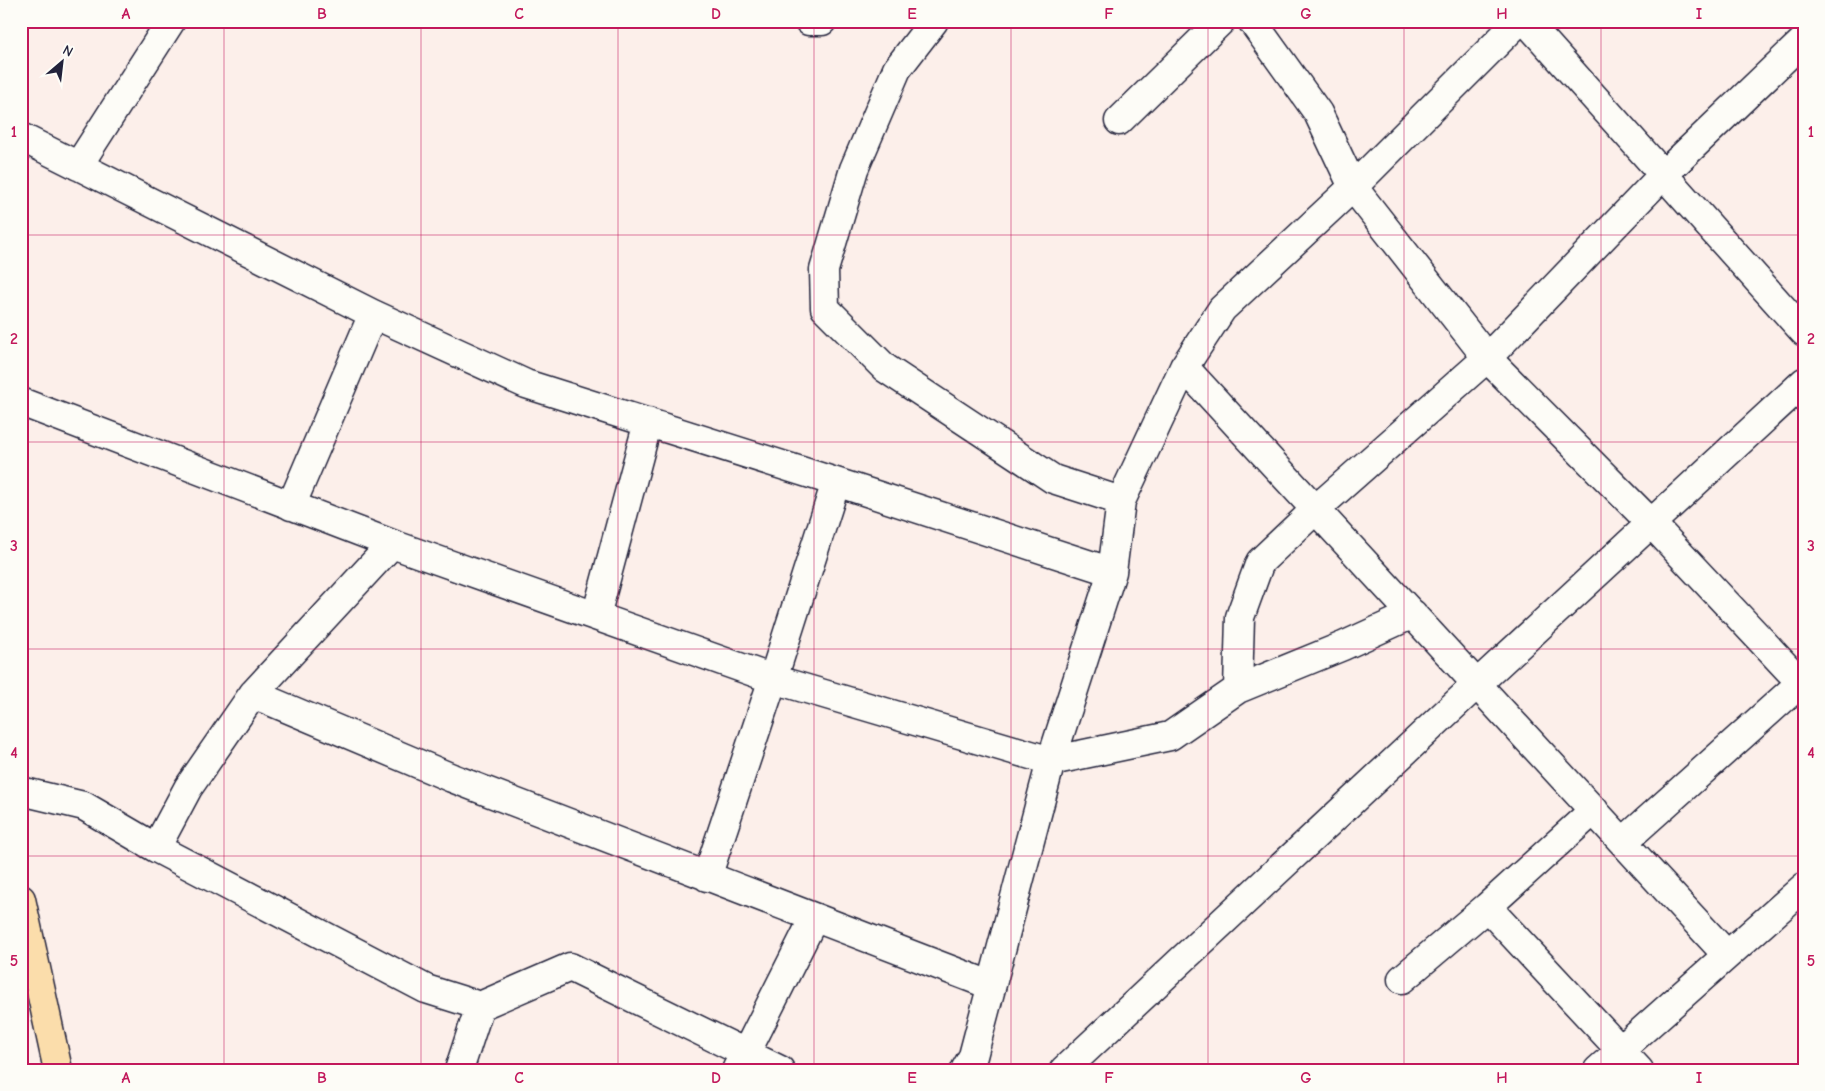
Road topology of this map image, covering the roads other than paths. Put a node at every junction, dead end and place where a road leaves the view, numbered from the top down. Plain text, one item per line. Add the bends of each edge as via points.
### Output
1 (172, 21) edge
2 (809, 21) edge
3 (822, 21) edge
4 (934, 21) edge
5 (1221, 21) edge
6 (1252, 21) edge
7 (1519, 21) edge
8 (1526, 21) edge
9 (1804, 40) edge
10 (1119, 121) dead end
11 (21, 137) edge
12 (78, 166) junction
13 (1663, 175) junction
14 (1352, 187) junction
15 (373, 314) junction
16 (1804, 332) edge
17 (1487, 358) junction
18 (1184, 367) junction
19 (1804, 382) edge
20 (21, 402) edge
21 (648, 422) junction
22 (836, 482) junction
23 (1121, 501) junction
24 (291, 506) junction
25 (1316, 509) junction
26 (1651, 523) junction
27 (392, 544) junction
28 (1112, 572) junction
29 (1413, 614) junction
30 (596, 616) junction
31 (773, 678) junction
32 (1803, 683) edge
33 (1477, 684) junction
34 (1238, 689) junction
35 (253, 694) junction
36 (1051, 761) junction
37 (21, 791) edge
38 (1594, 810) junction
39 (1623, 842) junction
40 (156, 848) junction
41 (707, 877) junction
42 (1804, 887) edge
43 (21, 899) edge
44 (1487, 907) junction
45 (814, 918) junction
46 (1727, 955) junction
47 (1402, 979) dead end
48 (990, 985) junction
49 (480, 1006) junction
50 (1620, 1050) junction
51 (741, 1062) edge
52 (974, 1065) edge
53 (58, 1070) edge
54 (459, 1070) edge
55 (780, 1070) edge
56 (1064, 1070) edge
57 (1598, 1070) edge
58 (1639, 1070) edge

1 - 12 street
2 - 3 street
4 - 23 street via 897,69 854,169 824,270 825,308 885,368 1053,479
5 - 10 street
6 - 14 street via 1318,113
7 - 14 street
8 - 13 street
9 - 13 street
11 - 12 street
12 - 15 street
13 - 16 street
13 - 17 street
14 - 17 street
14 - 18 street via 1222,309
15 - 21 street via 526,384
15 - 24 street
17 - 25 street
17 - 26 street
18 - 23 street
18 - 25 street
19 - 26 street
20 - 24 street
21 - 22 street
21 - 30 street
22 - 28 street
22 - 31 street
23 - 28 street
24 - 27 street
25 - 29 street
25 - 34 street via 1260,562 1240,617
26 - 32 street
26 - 33 street
27 - 30 street
27 - 35 street
28 - 36 street
29 - 33 street
29 - 34 street
30 - 31 street
31 - 36 street
31 - 41 street
32 - 39 street
33 - 38 street
33 - 56 street
34 - 36 street via 1170,736
35 - 40 street via 188,788
35 - 41 street via 452,778
36 - 48 street
37 - 40 street via 84,806
38 - 39 street
38 - 44 street
39 - 46 street
40 - 49 street via 426,989
41 - 45 street
42 - 46 street
43 - 53 main road
44 - 47 street
44 - 50 street
45 - 48 street
45 - 51 street
46 - 50 street
48 - 52 street
49 - 51 street via 570,967
49 - 54 street
50 - 57 street
50 - 58 street
51 - 55 street

